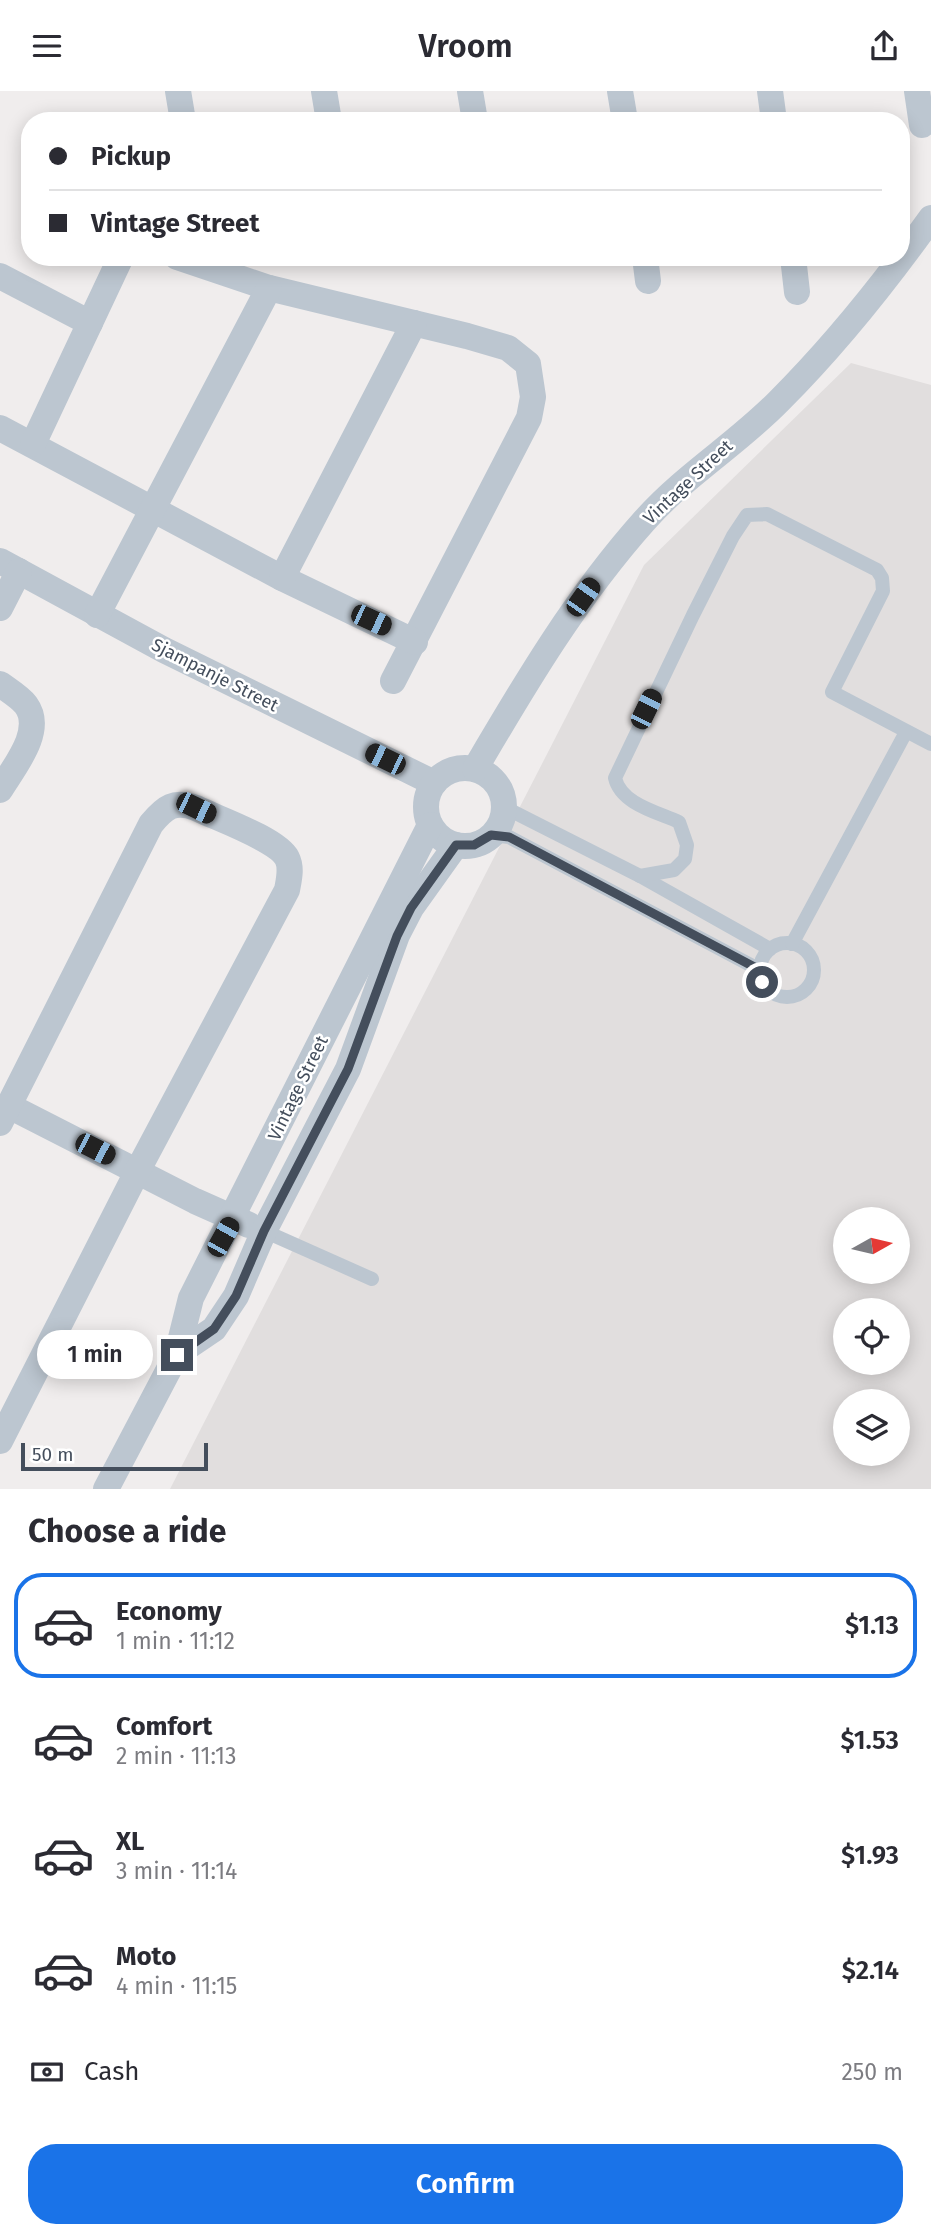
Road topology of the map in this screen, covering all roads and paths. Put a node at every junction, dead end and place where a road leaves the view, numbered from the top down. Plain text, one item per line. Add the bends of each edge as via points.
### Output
1 (178, 91) edge
2 (324, 91) edge
3 (470, 91) edge
4 (620, 91) edge
5 (770, 91) edge
6 (917, 91) edge
7 (182, 112) edge
8 (328, 112) edge
9 (474, 112) edge
10 (624, 112) edge
11 (773, 112) edge
12 (922, 125) dead end
13 (931, 218) edge
14 (910, 245) edge
15 (117, 266) edge
16 (204, 266) edge
17 (794, 266) edge
18 (894, 266) edge
19 (0, 276) edge
20 (269, 288) junction
21 (797, 292) dead end
22 (90, 323) junction
23 (414, 323) junction
24 (0, 428) edge
25 (33, 444) junction
26 (153, 508) junction
27 (10, 566) edge
28 (282, 578) junction
29 (0, 608) edge
30 (97, 615) junction
31 (415, 642) junction
32 (393, 681) dead end
33 (0, 684) edge
34 (906, 732) junction
35 (931, 744) edge
36 (475, 769) junction
37 (434, 783) junction
38 (0, 790) edge
39 (504, 807) junction
40 (429, 825) junction
41 (491, 835) junction
42 (456, 845) junction
43 (640, 876) junction
44 (792, 944) junction
45 (770, 949) junction
46 (760, 970) junction
47 (4, 1115) edge
48 (138, 1170) junction
49 (233, 1218) junction
50 (264, 1231) junction
51 (372, 1279) dead end
52 (177, 1355) junction
53 (0, 1441) edge
54 (106, 1489) edge

1 - 7 street
2 - 8 street
3 - 9 street
4 - 10 street
5 - 11 street
6 - 12 street
13 - 14 street, Vintage Street
15 - 22 street
16 - 20 street
17 - 21 street
18 - 36 street, Vintage Street via 779,402 647,518 598,575
19 - 22 street
20 - 23 street
20 - 26 street
22 - 25 street
23 - 28 street
23 - 31 street via 508,348 528,363 533,397 530,418
24 - 25 street
25 - 26 street
26 - 28 street
26 - 30 street
27 - 29 street
27 - 30 street, Sjampanje Street
28 - 31 street
30 - 37 street, Sjampanje Street
31 - 32 street
33 - 38 street via 25,703 31,714 31,735
34 - 35 lane
34 - 43 lane via 832,692 883,591 877,570 767,514 747,515 615,778 626,797 679,822 687,845 685,859 674,870
34 - 44 lane
36 - 37 street via 449,770
36 - 39 street via 496,783
37 - 40 street via 426,799
39 - 41 street via 502,820
39 - 43 lane
40 - 42 street
40 - 49 street, Vintage Street
41 - 42 street via 474,845
41 - 46 lane via 509,837
42 - 50 street, Vintage Street via 397,936 348,1069
43 - 45 lane
44 - 45 lane
44 - 46 lane via 807,951 813,964 813,979 804,992 789,997 774,994 762,982
45 - 46 lane
47 - 48 street
47 - 48 street via 151,824 164,808 184,803 275,845 286,856 290,870 287,890
48 - 49 street
48 - 53 street
49 - 50 street
49 - 52 street, Vintage Street via 191,1298
50 - 51 lane
50 - 52 street, Vintage Street via 236,1296 214,1329
52 - 54 street, Vintage Street

